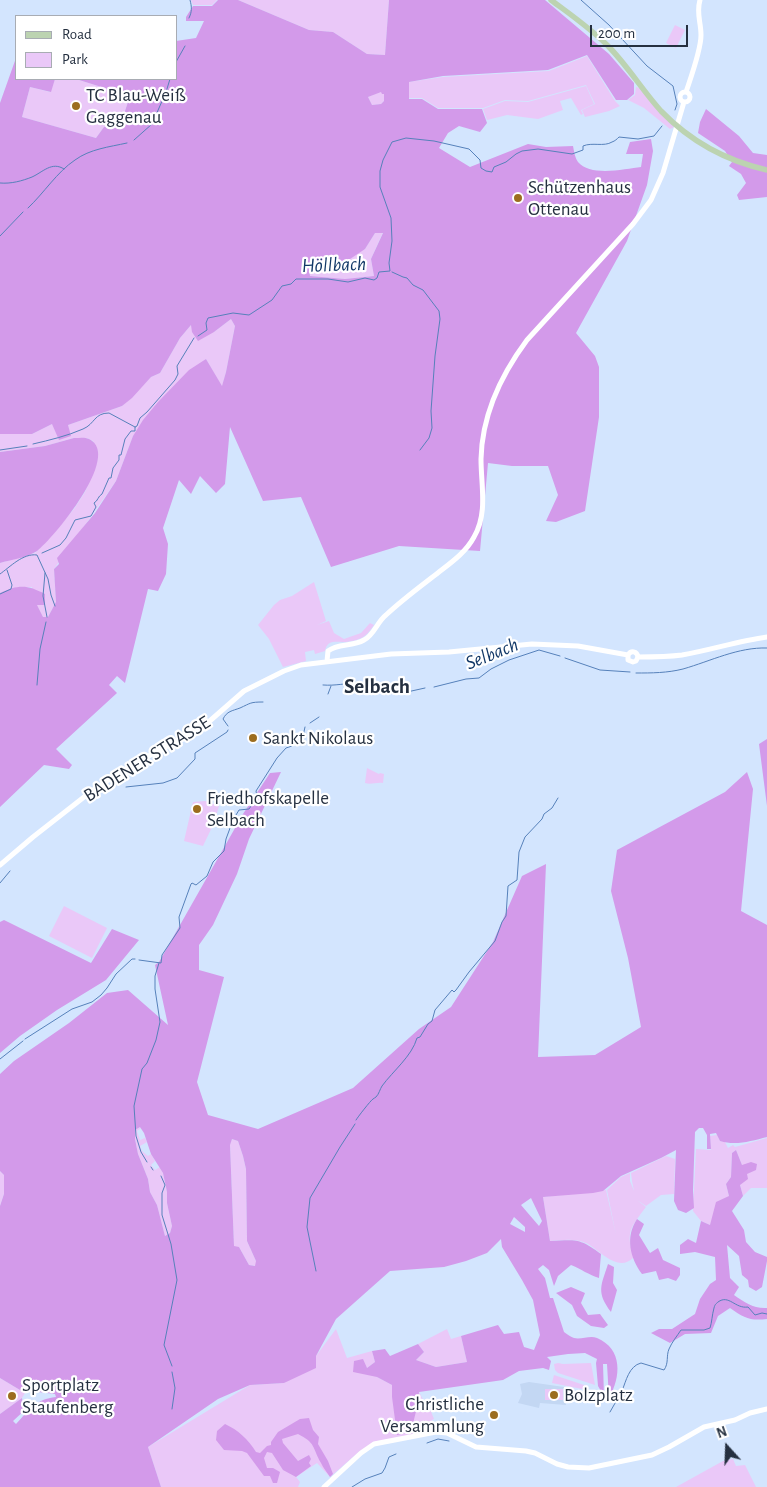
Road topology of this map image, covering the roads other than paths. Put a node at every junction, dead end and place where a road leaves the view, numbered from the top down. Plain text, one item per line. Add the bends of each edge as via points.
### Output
1 (551, 0) edge
2 (700, 0) edge
3 (767, 170) edge
4 (767, 637) edge
5 (327, 661) junction
6 (0, 864) edge
7 (767, 1409) edge
8 (324, 1487) edge

1 - 3 main road via 596,34 661,110 683,130 732,160
2 - 5 street via 700,41 686,92 690,98 684,102 659,185 642,212 527,340 499,384 488,412 482,444 483,512 477,532 462,553 384,616 366,639 332,648 327,653
4 - 5 street, BADENER STRASSE via 664,657 638,657 634,652 628,655 578,646 532,644
5 - 6 street, BADENER STRASSE via 300,665 244,691 204,726 93,790
7 - 8 street via 704,1427 652,1455 589,1468 568,1467 526,1451 476,1447 447,1433 436,1432 374,1444

